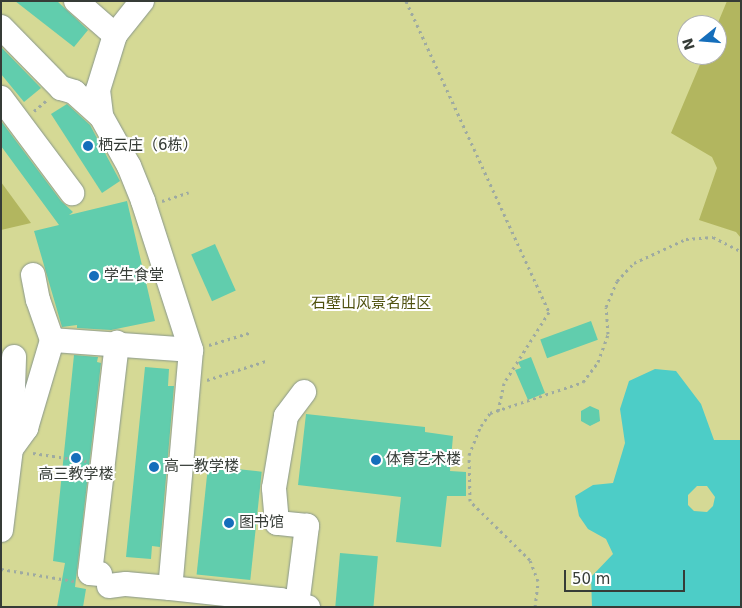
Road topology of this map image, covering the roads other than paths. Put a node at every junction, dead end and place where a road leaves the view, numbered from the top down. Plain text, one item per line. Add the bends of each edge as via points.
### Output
1 (76, 1) edge
2 (142, 1) edge
3 (1, 27) edge
4 (115, 35) junction
5 (1, 98) edge
6 (102, 116) junction
7 (72, 193) dead end
8 (33, 274) dead end
9 (52, 340) junction
10 (117, 343) junction
11 (191, 350) junction
12 (14, 357) dead end
13 (304, 392) dead end
14 (11, 450) junction
15 (1, 530) edge
16 (162, 594) edge
17 (291, 605) edge

1 - 4 lane
2 - 4 lane
3 - 6 lane via 61,88 74,92
4 - 6 lane via 98,90
5 - 7 lane
6 - 11 lane via 129,166 145,206
8 - 9 lane
9 - 10 lane
9 - 14 lane via 26,428
10 - 11 lane
10 - 16 lane via 90,573 107,581
11 - 16 lane
12 - 14 lane
13 - 17 lane via 286,416 274,488 277,523 307,526
14 - 15 lane
16 - 17 lane

